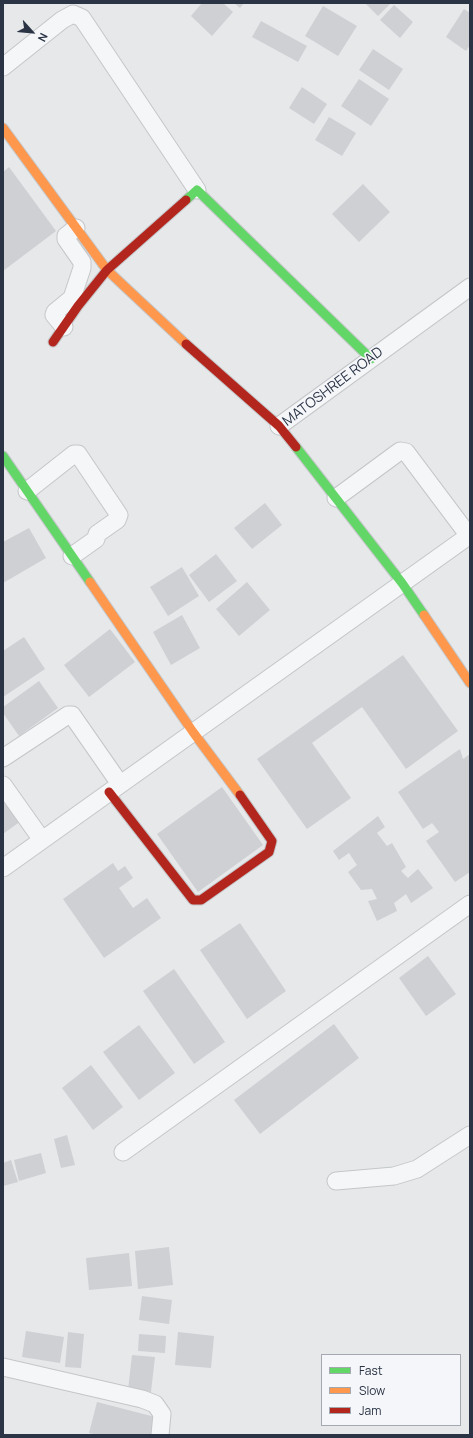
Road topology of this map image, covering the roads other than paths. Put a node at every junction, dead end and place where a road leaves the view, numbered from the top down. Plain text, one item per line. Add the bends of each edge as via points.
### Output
1 (3, 67) edge
2 (3, 128) edge
3 (197, 190) junction
4 (76, 228) junction
5 (107, 270) junction
6 (470, 287) edge
7 (64, 327) junction
8 (53, 342) dead end
9 (371, 359) junction
10 (279, 426) junction
11 (3, 456) edge
12 (27, 491) junction
13 (336, 498) junction
14 (469, 536) edge
15 (72, 556) junction
16 (402, 583) junction
17 (470, 683) edge
18 (74, 718) junction
19 (193, 732) junction
20 (3, 758) edge
21 (3, 768) edge
22 (3, 785) edge
23 (115, 788) junction
24 (42, 840) junction
25 (3, 868) edge
26 (470, 904) edge
27 (470, 1135) edge
28 (123, 1152) dead end
29 (336, 1182) dead end
30 (3, 1367) edge
31 (160, 1435) edge

1 - 3 street via 62,20 73,14 82,18
2 - 4 street
3 - 5 street
3 - 9 street
4 - 5 street
4 - 7 street via 66,236 66,239 82,262 82,268 72,298 54,315
5 - 7 street
5 - 10 street
6 - 9 street, MATOSHREE ROAD
7 - 8 street
9 - 10 street, MATOSHREE ROAD
10 - 13 street, MATOSHREE ROAD
11 - 12 street
12 - 15 street
12 - 15 street via 74,454 78,454 119,515 118,520
13 - 14 street via 400,451 406,452
13 - 16 street, MATOSHREE ROAD
14 - 16 street
15 - 19 street
16 - 17 street, MATOSHREE ROAD
16 - 19 street
18 - 20 street via 68,714
18 - 21 street
18 - 23 street
19 - 23 street
19 - 23 street via 272,841 269,852 201,900 193,900
22 - 24 street
23 - 24 street
24 - 25 street
26 - 28 street
27 - 29 street via 417,1169 394,1176
30 - 31 street via 142,1398 155,1404 162,1414

